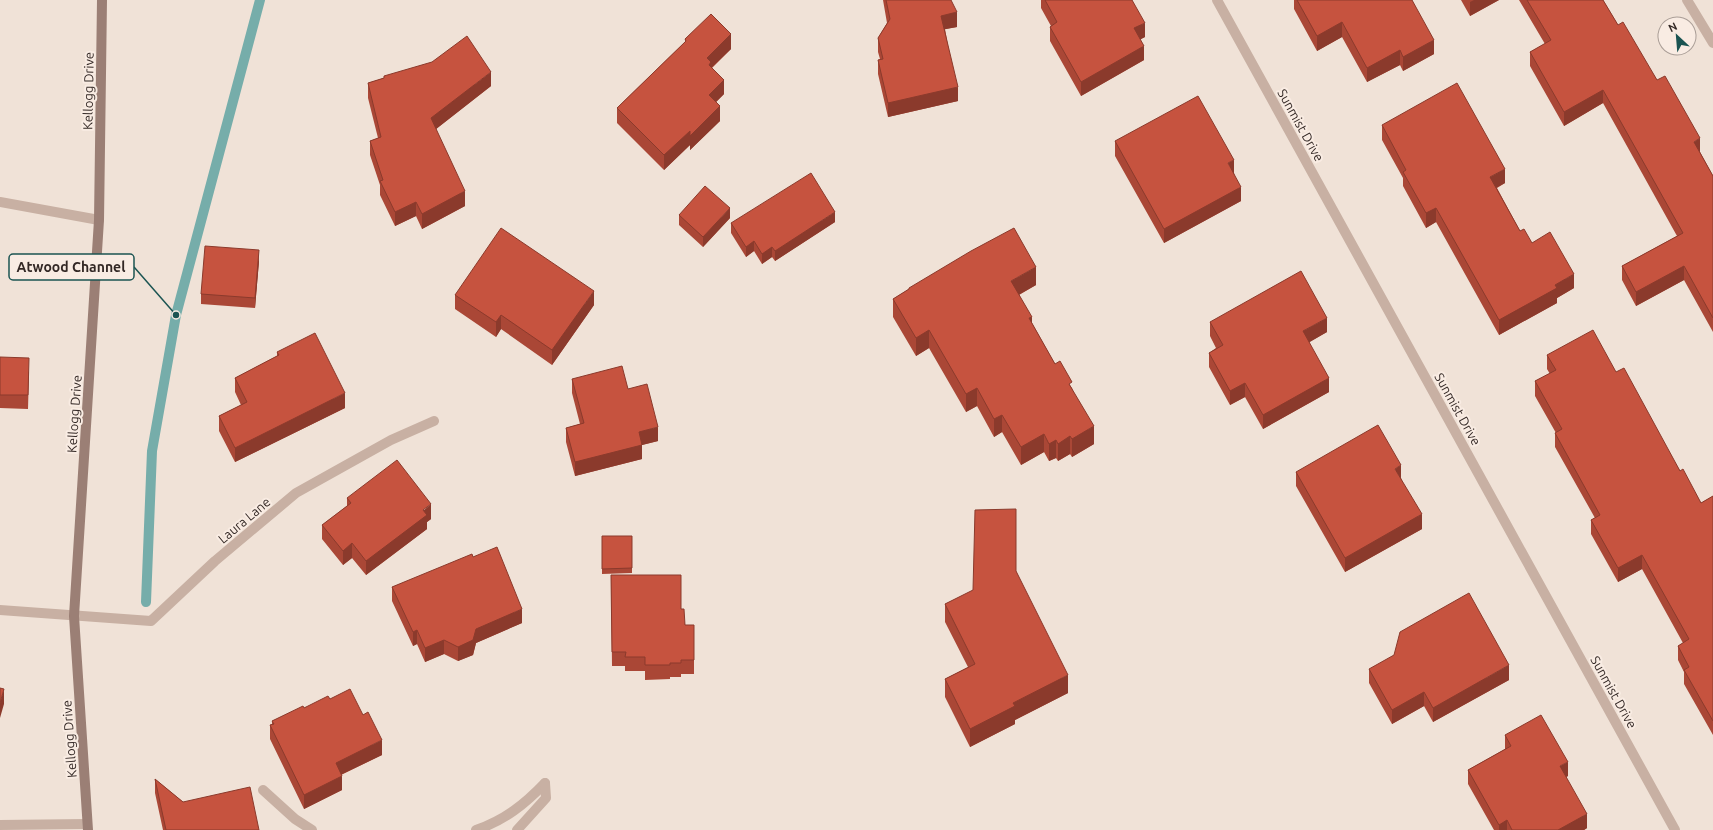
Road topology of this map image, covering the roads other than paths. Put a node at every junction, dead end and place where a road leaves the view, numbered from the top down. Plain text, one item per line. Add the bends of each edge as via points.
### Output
1 (102, 0) edge
2 (1217, 0) edge
3 (1687, 0) edge
4 (1713, 43) edge
5 (0, 202) edge
6 (99, 220) junction
7 (434, 421) dead end
8 (0, 610) edge
9 (74, 616) junction
10 (263, 790) dead end
11 (0, 825) edge
12 (88, 827) edge
13 (312, 830) edge
14 (476, 830) edge
15 (517, 830) edge
16 (1675, 830) edge

1 - 6 main road, Kellogg Drive
2 - 16 street, Sunmist Drive
3 - 4 street
5 - 6 street
6 - 9 main road, Kellogg Drive
7 - 9 street, Laura Lane via 391,440 296,493 151,621
8 - 9 street, Laura Lane
9 - 12 main road, Kellogg Drive
10 - 13 street via 295,819
11 - 12 street
14 - 15 street via 527,802 545,783 546,798

